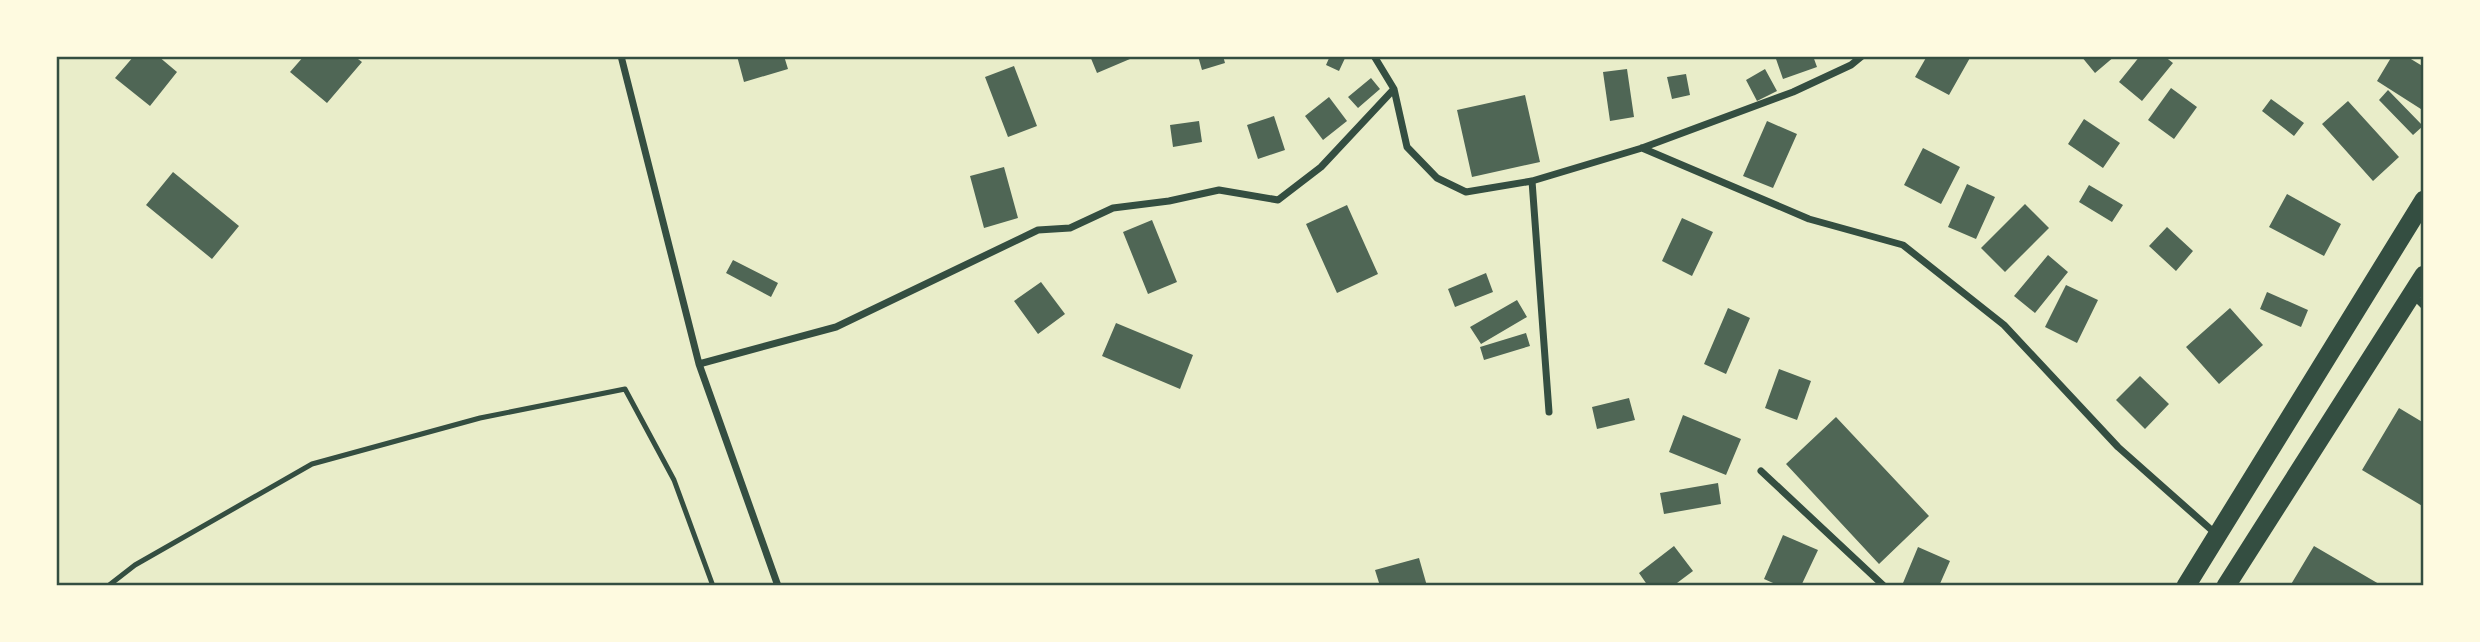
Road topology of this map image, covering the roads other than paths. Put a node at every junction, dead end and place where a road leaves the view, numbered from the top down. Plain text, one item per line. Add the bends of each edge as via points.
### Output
1 (621, 56) edge
2 (1374, 56) edge
3 (1862, 56) edge
4 (1394, 89) junction
5 (1642, 148) junction
6 (1532, 181) junction
7 (2424, 201) edge
8 (2424, 275) edge
9 (2418, 300) edge
10 (699, 364) junction
11 (1549, 412) dead end
12 (1760, 471) dead end
13 (2218, 536) junction
14 (108, 586) edge
15 (713, 586) edge
16 (778, 586) edge
17 (1884, 586) edge
18 (2186, 586) edge
19 (2226, 586) edge

1 - 10 street
2 - 4 street
3 - 5 street via 1793,92
4 - 6 street via 1407,147 1437,178 1466,192
4 - 10 street via 1321,167 1278,200 1219,190 1113,208 1070,228 1038,230 836,327
5 - 6 street
5 - 13 street via 1810,219 1903,245 2004,326 2118,447
6 - 11 street
7 - 13 highway
8 - 9 highway
9 - 19 highway
10 - 16 street
12 - 17 street
13 - 18 highway
14 - 15 lane via 135,565 312,464 481,418 625,389 674,480

